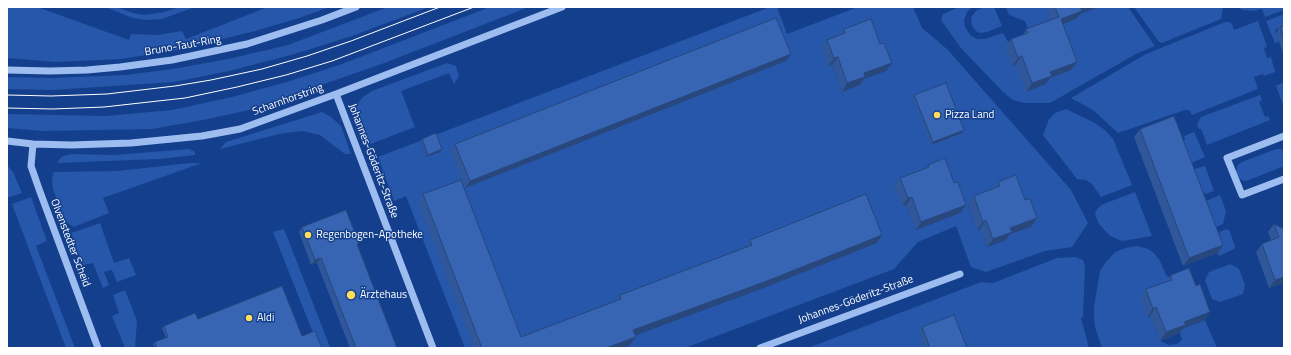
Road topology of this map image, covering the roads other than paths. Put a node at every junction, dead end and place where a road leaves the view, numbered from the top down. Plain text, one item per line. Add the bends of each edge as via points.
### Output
1 (356, 7) edge
2 (562, 7) edge
3 (7, 70) edge
4 (336, 94) junction
5 (1284, 136) edge
6 (7, 141) edge
7 (33, 144) junction
8 (1284, 179) edge
9 (960, 274) dead end
10 (98, 348) edge
11 (433, 348) edge
12 (760, 348) edge

1 - 3 street, Bruno-Taut-Ring via 247,44 172,60 87,70
2 - 4 street, Scharnhorstring
4 - 7 street, Scharnhorstring via 252,125 214,134 131,143
4 - 11 street, Johannes-Göderitz-Straße
5 - 8 street via 1227,158 1242,196
6 - 7 street, Scharnhorstring
7 - 10 street, Olvenstedter Scheid via 32,166 38,189
9 - 12 street, Johannes-Göderitz-Straße

